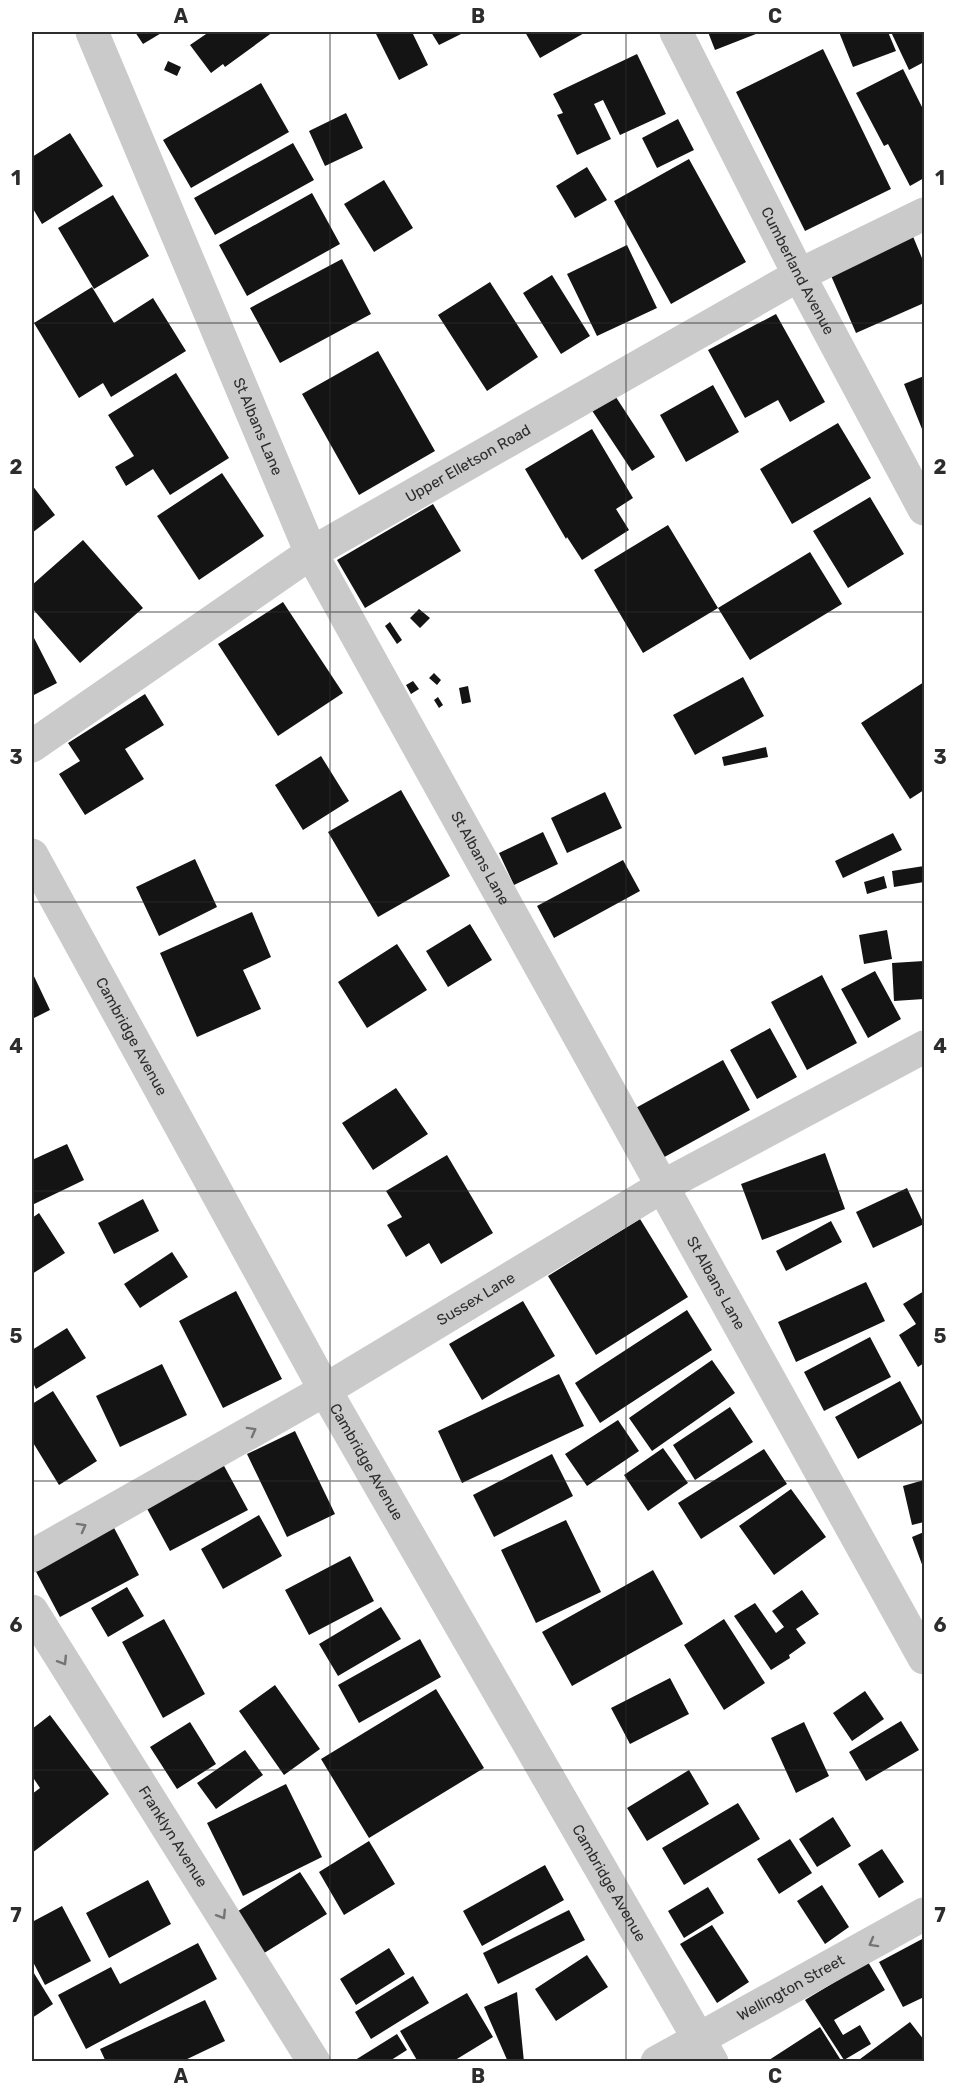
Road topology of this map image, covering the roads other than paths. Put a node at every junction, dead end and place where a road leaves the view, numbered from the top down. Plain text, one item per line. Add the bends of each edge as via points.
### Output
1 (92, 32) edge
2 (676, 32) edge
3 (924, 214) edge
4 (799, 275) junction
5 (924, 509) edge
6 (311, 553) junction
7 (32, 746) edge
8 (32, 855) edge
9 (924, 1047) edge
10 (663, 1186) junction
11 (325, 1390) junction
12 (32, 1556) edge
13 (32, 1611) edge
14 (924, 1658) edge
15 (924, 1914) edge
16 (706, 2051) edge
17 (314, 2061) edge
18 (657, 2061) edge

1 - 6 street, St Albans Lane
2 - 4 street, Cumberland Avenue
3 - 4 street, Upper Elletson Road
4 - 5 street, Cumberland Avenue
4 - 6 street, Upper Elletson Road
6 - 7 street, Upper Elletson Road
6 - 10 street, St Albans Lane
8 - 11 street, Cambridge Avenue
9 - 10 street, Sussex Lane
10 - 11 street, Sussex Lane
10 - 14 street, St Albans Lane
12 -> 11 street, Sussex Lane
11 - 16 street, Cambridge Avenue
13 -> 17 street, Franklyn Avenue
15 -> 16 street, Wellington Street
16 - 18 street, Wellington Street

